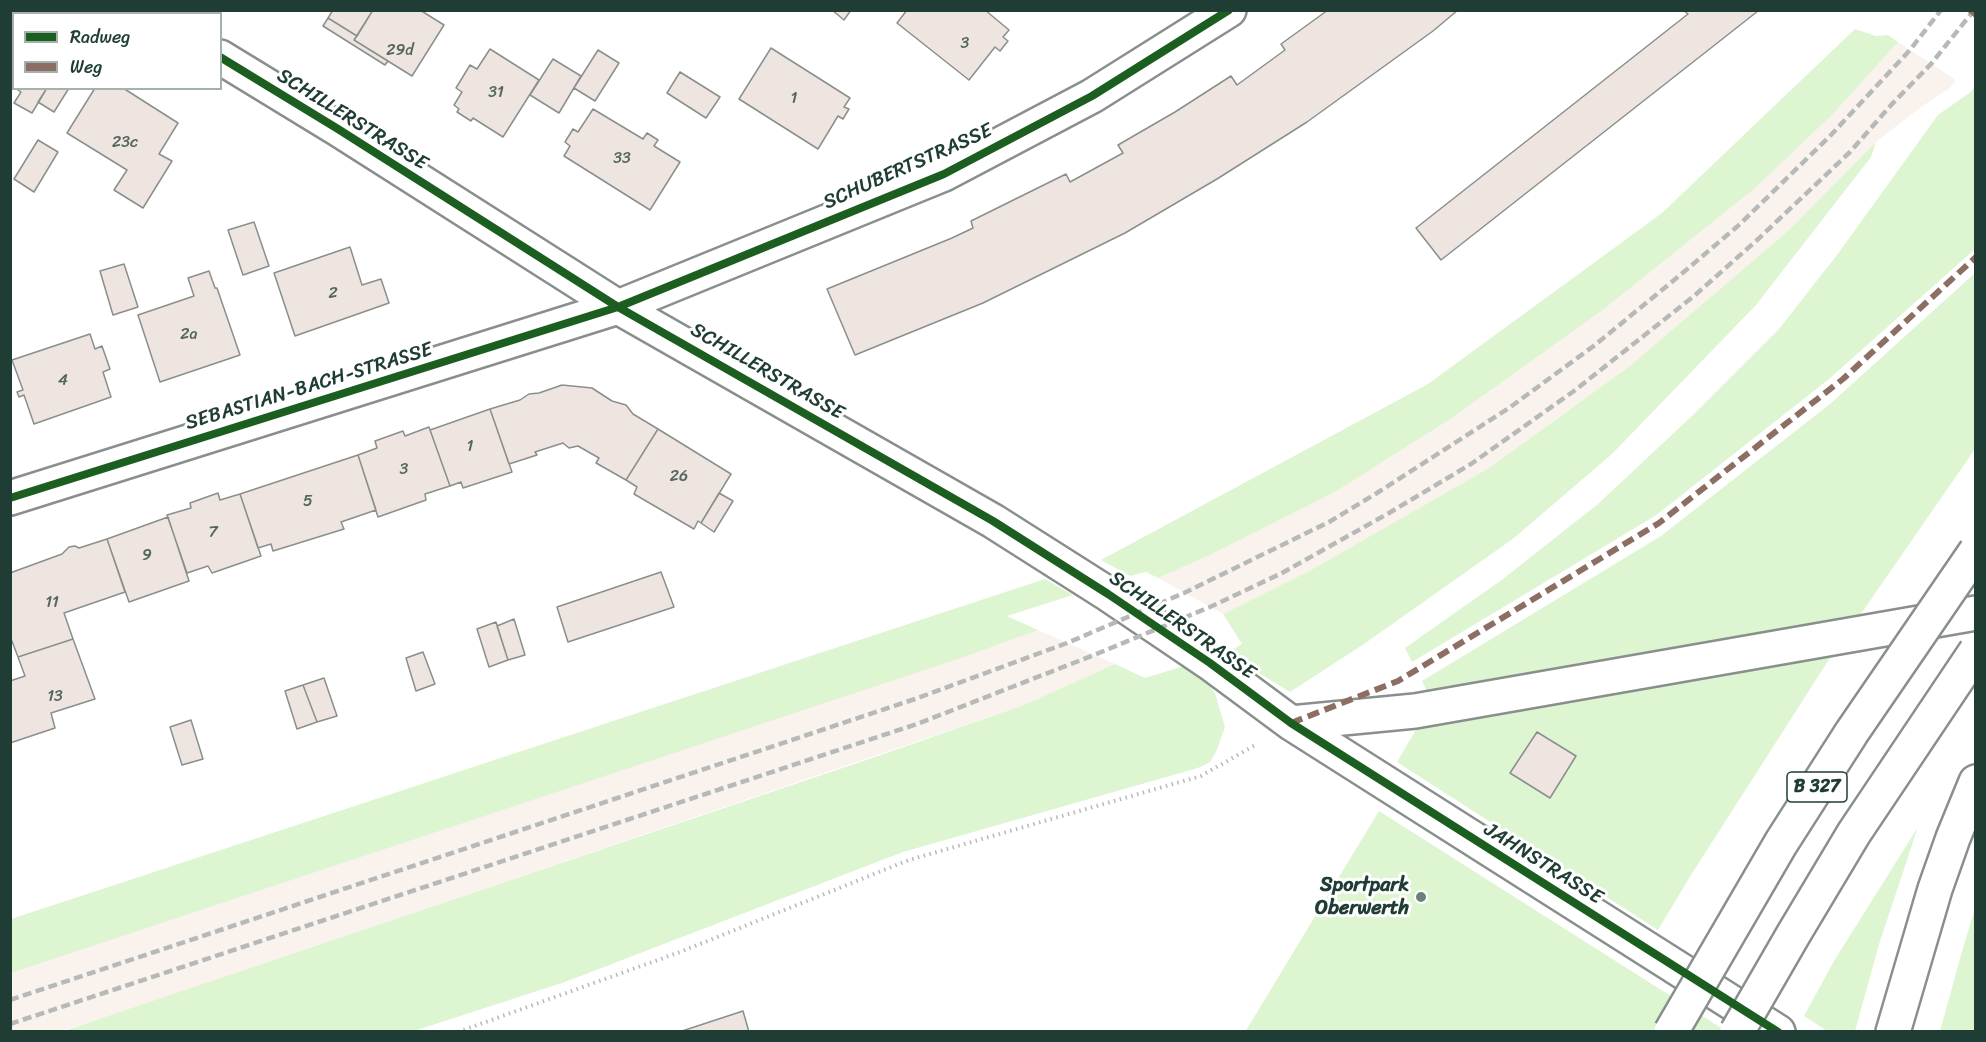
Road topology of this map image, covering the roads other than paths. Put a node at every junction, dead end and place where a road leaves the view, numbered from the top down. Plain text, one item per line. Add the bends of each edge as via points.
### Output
1 (1229, 10) edge
2 (222, 58) edge
3 (618, 307) junction
4 (10, 498) edge
5 (1976, 550) edge
6 (1976, 613) edge
7 (1976, 651) edge
8 (1291, 723) junction
9 (1976, 782) edge
10 (1671, 1032) edge
11 (1737, 1032) edge
12 (1778, 1032) edge
13 (1893, 1032) edge

1 - 3 main road, SCHUBERTSTRASSE via 1092,96 944,174
2 - 3 main road, SCHILLERSTRASSE
3 - 4 main road, SEBASTIAN-BACH-STRASSE
3 - 8 main road, SCHILLERSTRASSE via 993,520 1192,651
5 - 10 main road, B 327, bridge via 1793,825
6 - 8 main road via 1415,711
7 - 11 main road, B 327, bridge via 1854,833
8 - 12 main road, JAHNSTRASSE
9 - 13 main road via 1935,889

